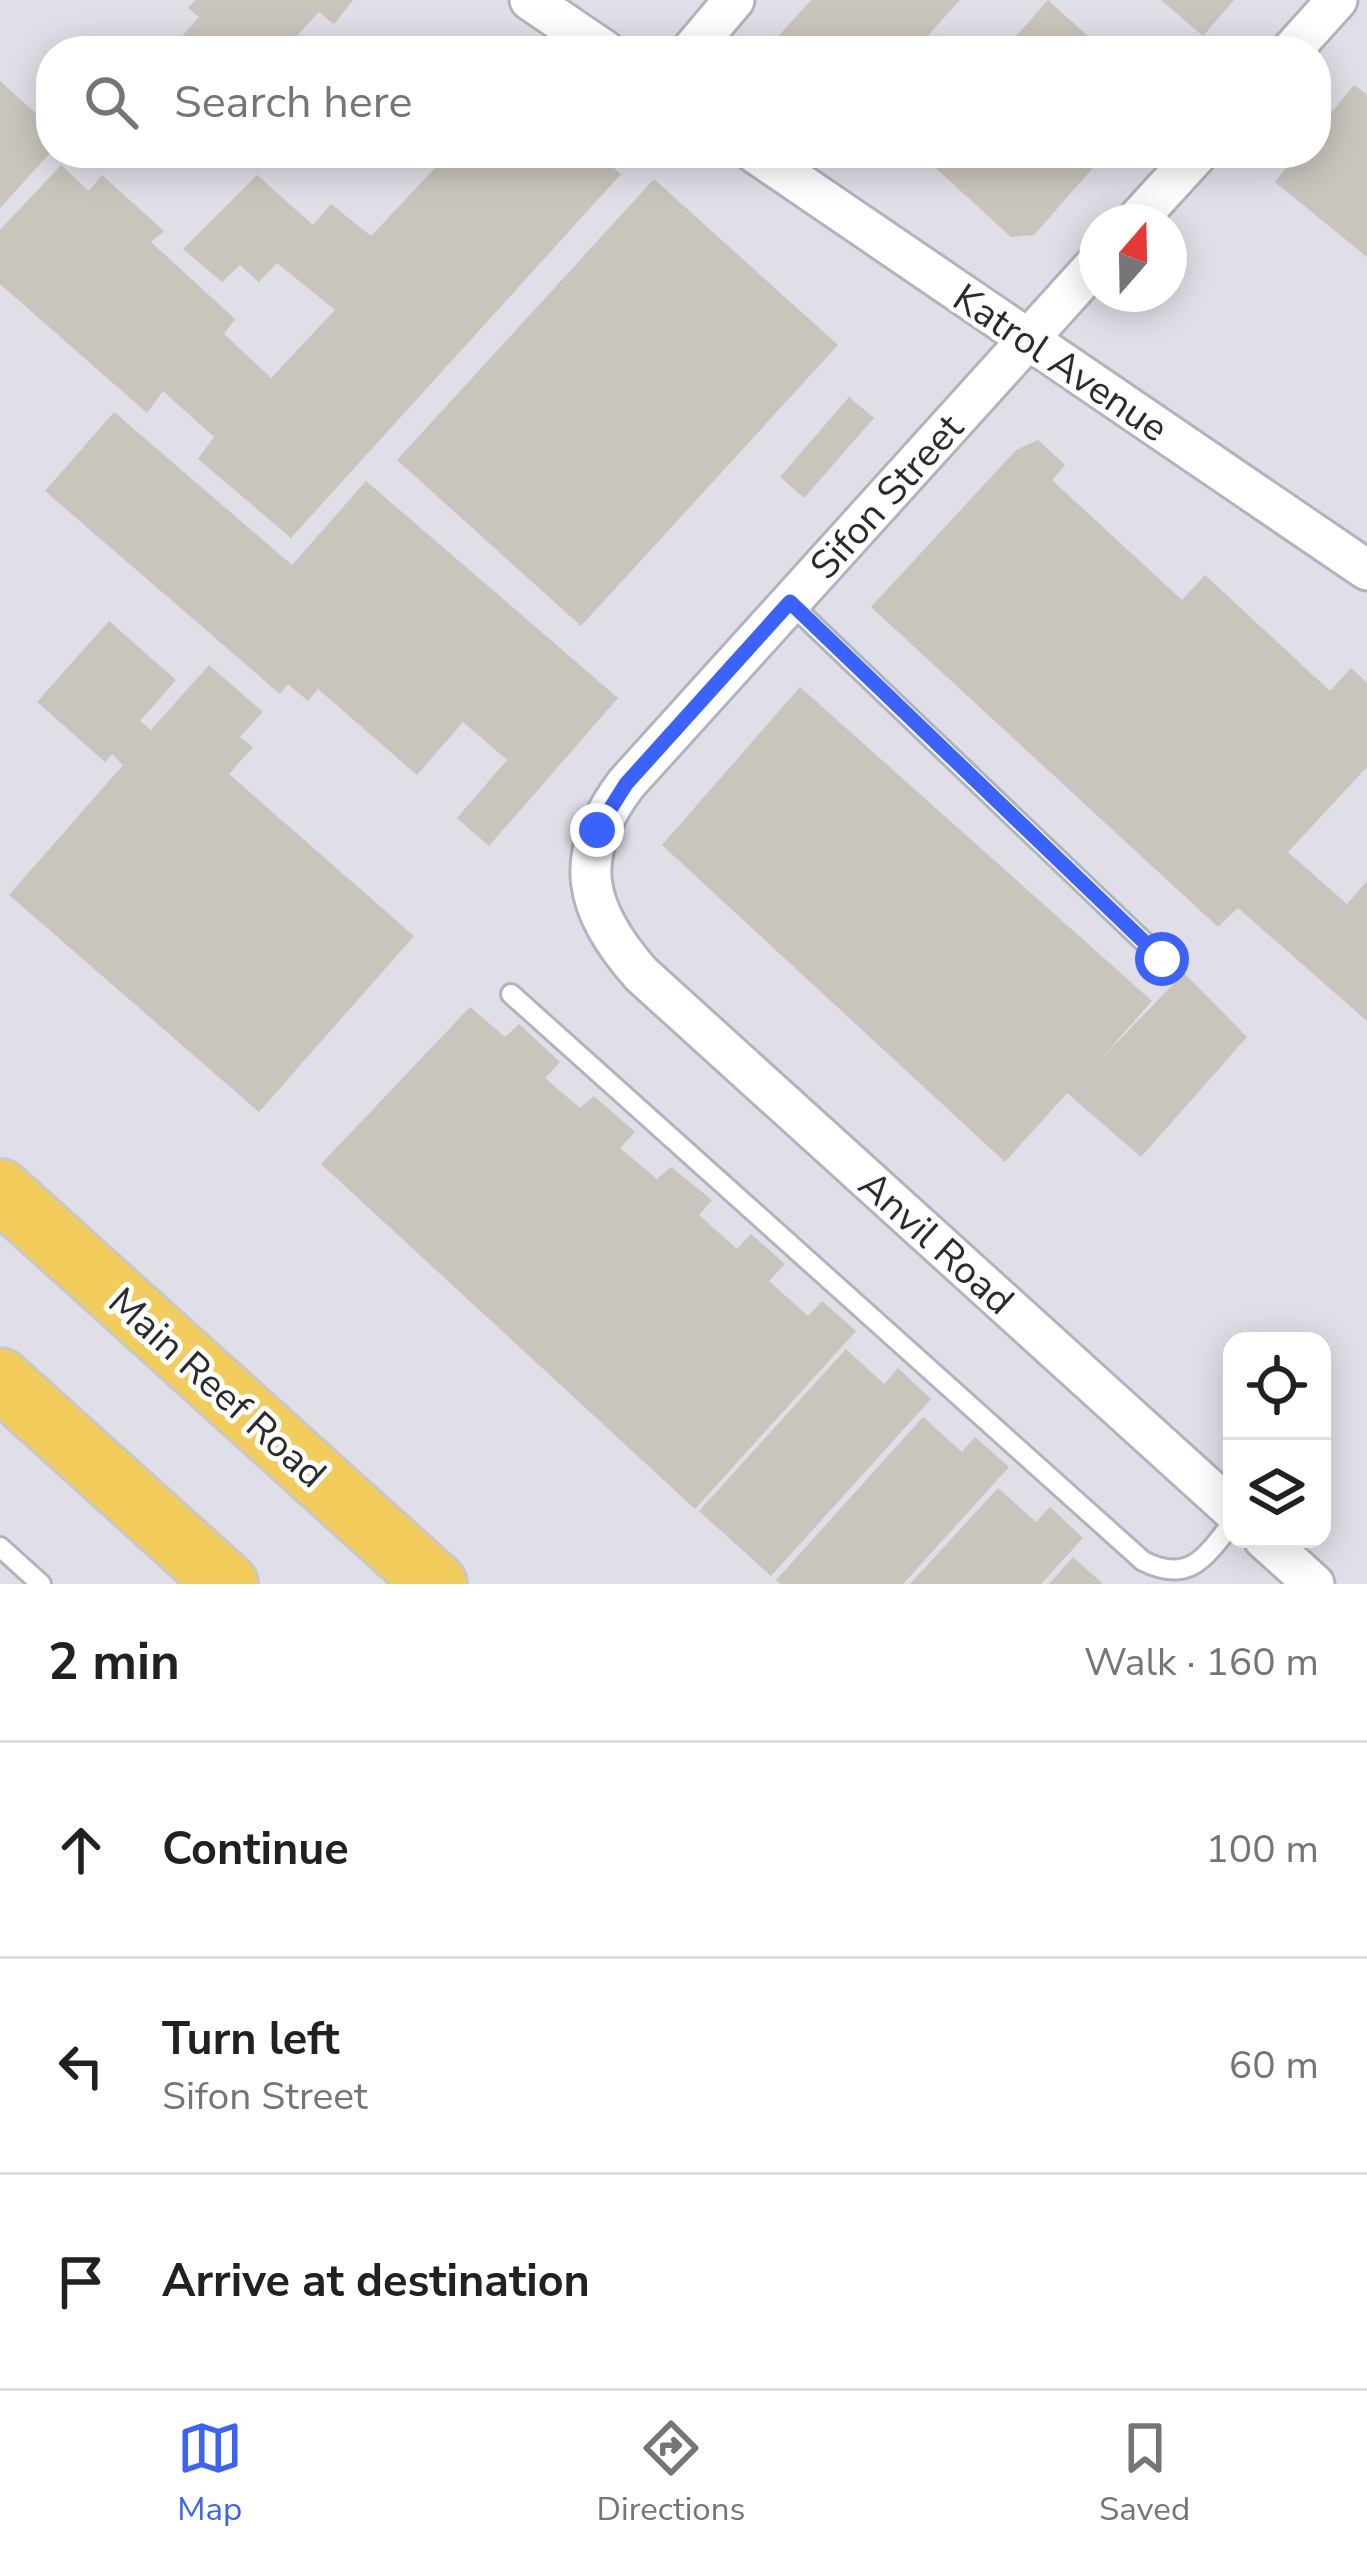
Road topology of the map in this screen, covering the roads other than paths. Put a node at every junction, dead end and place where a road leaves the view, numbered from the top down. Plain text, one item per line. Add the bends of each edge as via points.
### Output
1 (530, 0) edge
2 (734, 0) edge
3 (1337, 0) edge
4 (583, 36) edge
5 (704, 36) edge
6 (1305, 36) edge
7 (777, 168) edge
8 (1184, 168) edge
9 (1151, 204) edge
10 (1079, 283) edge
11 (1028, 339) junction
12 (1367, 570) edge
13 (790, 602) junction
14 (1162, 959) dead end
15 (641, 974) joint
16 (512, 994) dead end
17 (0, 1190) edge
18 (0, 1379) edge
19 (1223, 1502) edge
20 (1223, 1533) edge
21 (0, 1547) edge
22 (1274, 1548) edge
23 (41, 1584) edge
24 (227, 1584) edge
25 (436, 1584) edge
26 (1314, 1584) edge

1 - 4 street
2 - 5 street
3 - 6 street
7 - 11 street, Katrol Avenue
8 - 9 street
10 - 11 street, Sifon Street
11 - 12 street, Katrol Avenue
11 - 13 street, Sifon Street
13 - 14 lane
13 - 15 street, Sifon Street via 626,784 597,830 590,868 596,909
15 - 19 street, Anvil Road
16 - 20 lane via 1143,1561 1173,1575 1192,1571
17 - 25 main road, Main Reef Road
18 - 24 main road
21 - 23 lane
22 - 26 street

